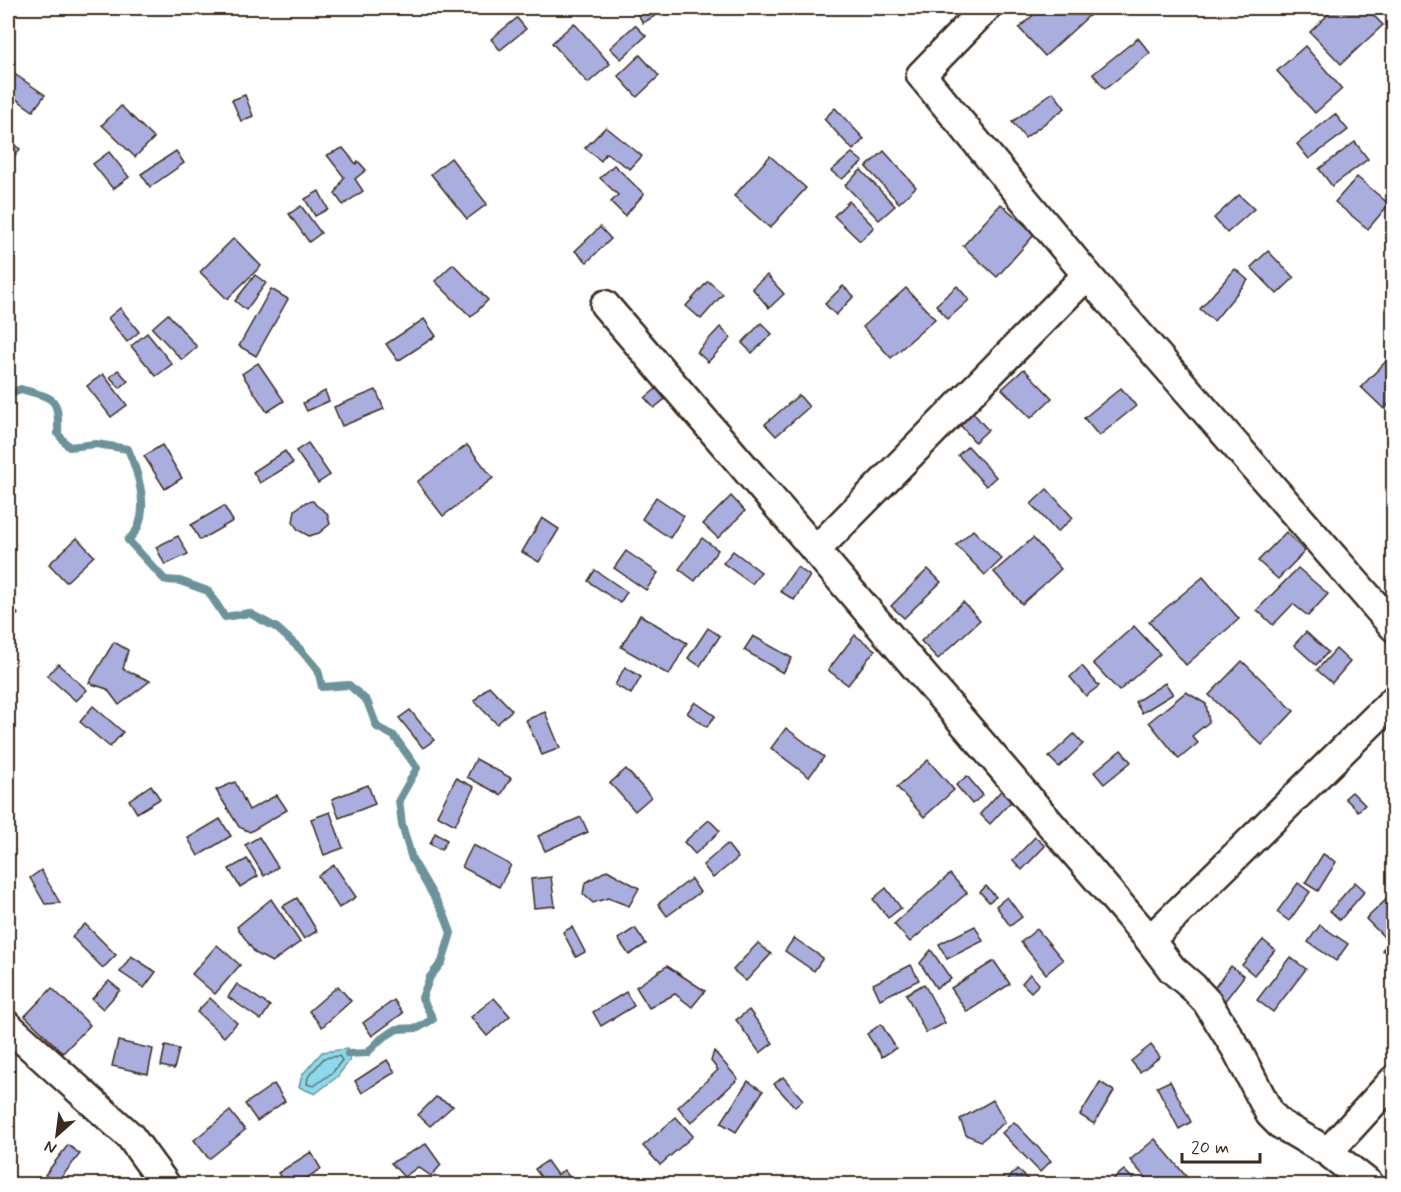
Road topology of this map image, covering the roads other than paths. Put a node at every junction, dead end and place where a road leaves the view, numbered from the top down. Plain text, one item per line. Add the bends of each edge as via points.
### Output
1 (986, 8) edge
2 (1087, 275) junction
3 (605, 305) dead end
4 (816, 550) junction
5 (1394, 627) edge
6 (1394, 700) edge
7 (1150, 940) junction
8 (8, 1026) edge
9 (1394, 1080) edge
10 (1328, 1152) junction
11 (165, 1185) edge
12 (1369, 1185) edge

1 - 2 street via 921,75
2 - 4 street
2 - 5 street
3 - 4 street
4 - 7 street
6 - 7 street
7 - 10 street via 1172,969 1207,1002 1270,1114
8 - 11 street via 130,1136
9 - 10 street
10 - 12 street

